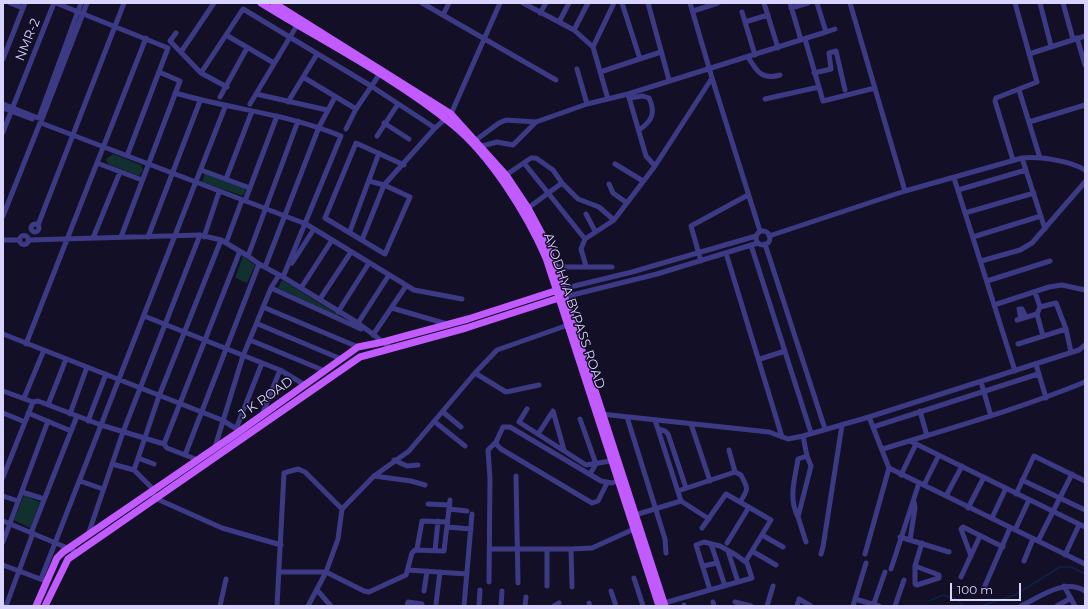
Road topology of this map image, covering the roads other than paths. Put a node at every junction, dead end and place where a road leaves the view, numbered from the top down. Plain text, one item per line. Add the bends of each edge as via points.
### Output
1 (10, 3) edge
2 (55, 3) edge
3 (81, 3) edge
4 (87, 3) edge
5 (124, 3) edge
6 (214, 3) edge
7 (261, 3) edge
8 (274, 3) edge
9 (423, 3) edge
10 (449, 3) edge
11 (500, 3) edge
12 (523, 3) edge
13 (546, 3) edge
14 (569, 3) edge
15 (588, 3) edge
16 (614, 3) edge
17 (622, 3) edge
18 (648, 3) edge
19 (690, 3) edge
20 (718, 3) edge
21 (764, 3) edge
22 (808, 3) edge
23 (817, 3) edge
24 (850, 3) edge
25 (1015, 3) edge
26 (1040, 3) edge
27 (1063, 3) edge
28 (791, 5) edge
29 (24, 6) edge
30 (693, 11) junction
31 (80, 12) junction
32 (742, 12) dead end
33 (540, 13) junction
34 (443, 15) junction
35 (768, 15) junction
36 (559, 22) junction
37 (745, 22) junction
38 (299, 23) junction
39 (115, 26) junction
40 (835, 29) dead end
41 (574, 30) junction
42 (826, 32) junction
43 (176, 33) dead end
44 (226, 35) junction
45 (1085, 36) edge
46 (290, 37) junction
47 (146, 38) junction
48 (484, 39) junction
49 (1075, 39) junction
50 (803, 40) junction
51 (1051, 46) junction
52 (594, 47) junction
53 (247, 48) junction
54 (778, 48) junction
55 (181, 52) junction
56 (661, 52) junction
57 (317, 54) junction
58 (1029, 54) junction
59 (755, 55) junction
60 (748, 57) junction
61 (1084, 58) edge
62 (3, 59) edge
63 (640, 60) junction
64 (274, 64) junction
65 (1085, 65) edge
66 (710, 67) junction
67 (577, 69) dead end
68 (159, 72) junction
69 (600, 72) junction
70 (201, 73) junction
71 (814, 73) junction
72 (379, 75) junction
73 (780, 75) dead end
74 (303, 77) junction
75 (712, 78) junction
76 (556, 80) dead end
77 (669, 80) junction
78 (371, 86) junction
79 (227, 87) junction
80 (818, 87) junction
81 (875, 88) junction
82 (845, 90) dead end
83 (1019, 90) junction
84 (175, 93) junction
85 (256, 94) junction
86 (628, 96) junction
87 (220, 97) dead end
88 (335, 97) junction
89 (608, 99) junction
90 (765, 99) dead end
91 (200, 101) junction
92 (288, 102) junction
93 (3, 104) edge
94 (250, 104) dead end
95 (398, 104) junction
96 (587, 104) junction
97 (1085, 105) edge
98 (225, 107) junction
99 (3, 108) edge
100 (356, 109) junction
101 (12, 110) junction
102 (327, 110) junction
103 (252, 111) junction
104 (277, 116) junction
105 (448, 117) junction
106 (39, 121) junction
107 (298, 121) junction
108 (536, 122) junction
109 (1029, 122) junction
110 (384, 123) junction
111 (319, 126) junction
112 (435, 128) junction
113 (346, 129) dead end
114 (639, 130) junction
115 (3, 132) edge
116 (72, 135) junction
117 (377, 136) dead end
118 (409, 139) dead end
119 (476, 140) junction
120 (482, 146) junction
121 (103, 147) junction
122 (379, 153) junction
123 (127, 156) junction
124 (1022, 158) junction
125 (1040, 158) junction
126 (1013, 160) junction
127 (97, 163) junction
128 (524, 163) junction
129 (615, 164) dead end
130 (148, 165) junction
131 (404, 165) junction
132 (655, 166) junction
133 (201, 170) junction
134 (1026, 170) junction
135 (1085, 170) edge
136 (120, 172) junction
137 (173, 173) junction
138 (506, 175) junction
139 (226, 178) junction
140 (954, 178) junction
141 (142, 180) junction
142 (369, 181) junction
143 (643, 181) junction
144 (1085, 182) edge
145 (196, 183) junction
146 (562, 183) junction
147 (609, 184) dead end
148 (384, 185) junction
149 (250, 188) junction
150 (958, 190) junction
151 (906, 191) junction
152 (218, 192) junction
153 (1034, 193) junction
154 (547, 194) junction
155 (748, 195) junction
156 (244, 201) junction
157 (627, 203) junction
158 (528, 208) junction
159 (3, 209) edge
160 (266, 209) junction
161 (965, 213) junction
162 (586, 214) dead end
163 (3, 216) edge
164 (285, 216) junction
165 (1041, 216) junction
166 (614, 220) junction
167 (306, 224) junction
168 (314, 229) junction
169 (1045, 229) junction
170 (350, 231) junction
171 (595, 231) junction
172 (760, 231) junction
173 (175, 236) junction
174 (202, 236) junction
175 (756, 236) junction
176 (770, 236) junction
177 (121, 237) junction
178 (148, 237) junction
179 (973, 237) junction
180 (67, 238) junction
181 (93, 238) junction
182 (585, 239) junction
183 (3, 240) edge
184 (30, 240) junction
185 (332, 240) junction
186 (362, 240) junction
187 (224, 242) junction
188 (758, 243) junction
189 (765, 244) junction
190 (751, 245) junction
191 (240, 251) junction
192 (351, 252) junction
193 (699, 252) junction
194 (726, 253) junction
195 (248, 256) junction
196 (701, 261) junction
197 (980, 261) junction
198 (1050, 261) dead end
199 (370, 263) junction
200 (259, 264) junction
201 (586, 266) junction
202 (265, 267) junction
203 (555, 267) junction
204 (612, 267) dead end
205 (389, 275) junction
206 (281, 276) junction
207 (987, 281) junction
208 (406, 286) junction
209 (271, 288) junction
210 (301, 288) junction
211 (559, 290) junction
212 (1085, 290) edge
213 (1035, 292) junction
214 (561, 297) junction
215 (320, 299) junction
216 (462, 299) dead end
217 (994, 305) junction
218 (264, 307) junction
219 (1040, 307) junction
220 (392, 308) junction
221 (338, 312) junction
222 (1037, 314) junction
223 (144, 316) junction
224 (1021, 319) dead end
225 (358, 323) junction
226 (258, 324) junction
227 (448, 324) junction
228 (165, 325) junction
229 (568, 325) junction
230 (1066, 329) junction
231 (185, 332) junction
232 (367, 332) junction
233 (3, 334) edge
234 (373, 336) junction
235 (405, 336) junction
236 (1043, 336) junction
237 (250, 340) junction
238 (205, 341) junction
239 (383, 342) junction
240 (26, 344) junction
241 (408, 344) junction
242 (1018, 344) dead end
243 (1085, 345) edge
244 (358, 347) junction
245 (391, 348) junction
246 (227, 349) junction
247 (44, 350) junction
248 (785, 351) junction
249 (1071, 352) junction
250 (244, 356) junction
251 (66, 359) junction
252 (341, 359) junction
253 (760, 359) junction
254 (262, 363) junction
255 (1036, 364) junction
256 (87, 367) junction
257 (280, 370) junction
258 (325, 371) junction
259 (1015, 371) junction
260 (475, 373) junction
261 (106, 374) junction
262 (1038, 374) junction
263 (119, 380) junction
264 (981, 382) junction
265 (1085, 382) edge
266 (305, 385) junction
267 (539, 385) dead end
268 (140, 388) junction
269 (3, 391) edge
270 (984, 392) junction
271 (159, 396) junction
272 (24, 398) junction
273 (1046, 398) junction
274 (33, 402) junction
275 (180, 403) junction
276 (48, 405) junction
277 (527, 408) dead end
278 (201, 411) junction
279 (920, 411) junction
280 (443, 412) junction
281 (28, 413) junction
282 (4, 414) edge
283 (70, 414) junction
284 (600, 414) junction
285 (262, 415) junction
286 (76, 416) junction
287 (991, 416) junction
288 (626, 417) junction
289 (869, 417) junction
290 (580, 419) dead end
291 (222, 420) junction
292 (655, 420) junction
293 (48, 421) junction
294 (88, 421) junction
295 (25, 422) junction
296 (435, 422) junction
297 (691, 424) junction
298 (842, 424) junction
299 (101, 425) junction
300 (461, 426) dead end
301 (873, 427) junction
302 (825, 429) junction
303 (658, 430) junction
304 (71, 431) junction
305 (123, 432) junction
306 (811, 433) junction
307 (237, 434) junction
308 (538, 434) junction
309 (803, 436) junction
310 (927, 436) junction
311 (782, 437) junction
312 (144, 438) junction
313 (910, 441) junction
314 (496, 442) junction
315 (164, 444) junction
316 (916, 444) junction
317 (465, 446) dead end
318 (215, 447) junction
319 (883, 449) junction
320 (564, 450) junction
321 (729, 450) dead end
322 (185, 455) junction
323 (939, 455) junction
324 (806, 456) junction
325 (138, 458) junction
326 (198, 460) junction
327 (394, 460) junction
328 (611, 461) junction
329 (112, 464) junction
330 (154, 464) dead end
331 (596, 464) junction
332 (418, 465) dead end
333 (962, 466) junction
334 (889, 468) junction
335 (134, 470) junction
336 (735, 472) junction
337 (590, 474) junction
338 (1072, 474) junction
339 (901, 475) junction
340 (374, 476) junction
341 (516, 476) dead end
342 (3, 477) edge
343 (984, 477) junction
344 (1022, 480) junction
345 (80, 481) junction
346 (618, 481) junction
347 (710, 481) junction
348 (1085, 481) edge
349 (607, 483) junction
350 (921, 484) junction
351 (425, 485) dead end
352 (686, 488) junction
353 (1006, 488) junction
354 (103, 489) junction
355 (153, 491) junction
356 (678, 491) junction
357 (22, 492) junction
358 (1016, 494) junction
359 (3, 496) edge
360 (946, 496) junction
361 (157, 498) junction
362 (1060, 498) junction
363 (44, 500) junction
364 (1029, 500) junction
365 (18, 501) junction
366 (681, 501) junction
367 (740, 502) junction
368 (914, 502) junction
369 (428, 504) dead end
370 (450, 505) junction
371 (749, 507) junction
372 (968, 508) junction
373 (342, 509) junction
374 (655, 509) junction
375 (1085, 510) edge
376 (467, 511) dead end
377 (1053, 512) junction
378 (472, 514) dead end
379 (635, 515) junction
380 (798, 517) junction
381 (992, 518) junction
382 (709, 519) junction
383 (3, 521) edge
384 (438, 521) junction
385 (10, 524) junction
386 (448, 524) junction
387 (1079, 525) junction
388 (1085, 527) edge
389 (702, 528) dead end
390 (471, 529) junction
391 (634, 529) junction
392 (1013, 529) junction
393 (32, 533) junction
394 (762, 535) junction
395 (88, 536) junction
396 (980, 536) junction
397 (900, 537) junction
398 (910, 540) junction
399 (1035, 540) junction
400 (3, 542) edge
401 (56, 542) junction
402 (806, 542) dead end
403 (726, 543) dead end
404 (922, 543) junction
405 (711, 544) junction
406 (281, 545) junction
407 (1003, 546) junction
408 (783, 547) dead end
409 (69, 548) junction
410 (417, 549) junction
411 (490, 549) junction
412 (517, 549) junction
413 (547, 549) junction
414 (571, 549) junction
415 (435, 551) junction
416 (728, 551) junction
417 (752, 551) junction
418 (77, 552) junction
419 (949, 552) dead end
420 (666, 553) dead end
421 (821, 554) dead end
422 (865, 554) dead end
423 (1064, 555) junction
424 (59, 556) junction
425 (971, 556) junction
426 (747, 559) dead end
427 (1024, 561) dead end
428 (66, 562) junction
429 (717, 563) junction
430 (866, 563) dead end
431 (1085, 564) edge
432 (3, 565) edge
433 (776, 565) dead end
434 (703, 566) junction
435 (915, 566) junction
436 (891, 569) dead end
437 (408, 570) junction
438 (19, 571) junction
439 (427, 571) junction
440 (279, 572) junction
441 (326, 572) junction
442 (440, 572) junction
443 (884, 572) dead end
444 (467, 574) junction
445 (961, 577) dead end
446 (634, 578) dead end
447 (226, 579) dead end
448 (44, 580) junction
449 (904, 580) dead end
450 (489, 582) dead end
451 (738, 582) junction
452 (518, 583) dead end
453 (547, 586) dead end
454 (725, 586) junction
455 (773, 586) dead end
456 (1064, 586) junction
457 (572, 587) dead end
458 (984, 588) dead end
459 (317, 590) junction
460 (480, 590) dead end
461 (710, 590) junction
462 (424, 591) dead end
463 (502, 591) dead end
464 (611, 591) dead end
465 (1085, 591) edge
466 (526, 597) dead end
467 (1071, 598) junction
468 (855, 599) junction
469 (735, 602) dead end
470 (422, 604) dead end
471 (436, 604) dead end
472 (662, 605) edge
473 (873, 605) edge
474 (6, 606) edge
475 (36, 606) edge
476 (45, 606) edge
477 (220, 606) edge
478 (277, 606) edge
479 (308, 606) edge
480 (331, 606) edge
481 (407, 606) edge
482 (464, 606) edge
483 (479, 606) edge
484 (501, 606) edge
485 (525, 606) edge
486 (616, 606) edge
487 (643, 606) edge
488 (750, 606) edge
489 (767, 606) edge
490 (797, 606) edge
491 (810, 606) edge
492 (853, 606) edge
493 (879, 606) edge
494 (896, 606) edge
495 (1021, 606) edge
496 (1057, 606) edge
497 (1076, 606) edge

1 - 29 street
2 - 31 street
2 - 101 street, NMR-2
3 - 31 street
4 - 31 street
5 - 39 street
6 - 55 street
7 - 38 main road, AYODHYA BYPASS ROAD
8 - 38 main road, AYODHYA BYPASS ROAD
9 - 34 street
10 - 34 street
11 - 48 street
12 - 33 street
13 - 33 street
14 - 36 street
15 - 41 street
16 - 52 street
17 - 63 street
18 - 56 street
19 - 30 street
20 - 30 street
21 - 35 street
22 - 28 street
23 - 42 street
24 - 81 street
25 - 58 street
26 - 51 street
27 - 49 street
28 - 50 street
29 - 62 street
30 - 66 street
31 - 39 street
31 - 106 street
32 - 37 street
33 - 36 street
34 - 48 street
35 - 37 street
35 - 54 street
36 - 41 street
37 - 59 street
38 - 46 street
38 - 72 main road, AYODHYA BYPASS ROAD
38 - 105 main road, AYODHYA BYPASS ROAD
39 - 47 street
39 - 116 street
40 - 42 street
41 - 52 street
42 - 50 street
43 - 55 street via 170,41
44 - 46 street via 243,9
44 - 53 street
44 - 70 street
45 - 49 street
46 - 57 street
46 - 64 street
47 - 68 street via 168,48
47 - 121 street
48 - 76 street
48 - 105 street
49 - 51 street
49 - 61 street
50 - 54 street
50 - 71 street
51 - 58 street
52 - 69 street
53 - 64 street
53 - 79 street
54 - 59 street
55 - 70 street
56 - 63 street
56 - 77 street
57 - 74 street
57 - 78 street
58 - 83 street via 1037,82
59 - 60 street
60 - 66 street
60 - 73 street via 764,76
61 - 65 street
63 - 69 street
64 - 85 street
66 - 75 street
66 - 77 street
67 - 96 street
68 - 84 street via 180,81
68 - 123 street
69 - 89 street
70 - 79 street
71 - 80 street
71 - 82 street via 831,70 829,53 836,52
72 - 78 street
72 - 105 main road, AYODHYA BYPASS ROAD
74 - 88 street
74 - 92 street
75 - 132 street
75 - 155 street
77 - 86 street
78 - 95 street
78 - 100 street
79 - 87 street
80 - 81 street via 823,101
80 - 90 street
81 - 151 street
83 - 109 street
83 - 126 street via 998,96 995,101
84 - 91 street
84 - 130 street
85 - 92 street
85 - 94 street
86 - 89 street
86 - 114 street
86 - 114 street via 643,96 651,101 652,118
88 - 100 street
88 - 102 street
89 - 96 street
91 - 98 street
91 - 137 street
92 - 102 street
93 - 101 street
95 - 110 street
95 - 112 street
96 - 108 street
97 - 109 street
98 - 103 street
98 - 133 street
99 - 101 street
100 - 113 street
101 - 106 street
101 - 115 street, NMR-2
102 - 111 street
103 - 104 street
103 - 139 street
104 - 107 street
104 - 149 street
105 - 112 street
105 - 119 main road, AYODHYA BYPASS ROAD
105 - 211 main road, AYODHYA BYPASS ROAD via 506,185 538,240
106 - 116 street
106 - 159 street
106 - 163 street
107 - 111 street
107 - 160 street
108 - 119 street via 506,120
108 - 120 street via 513,145 497,142
109 - 125 street
110 - 117 street
110 - 118 street
111 - 164 street
111 - 167 street via 341,136
112 - 131 street
114 - 132 street via 646,156
116 - 121 street
116 - 184 street via 38,225 32,226
119 - 120 main road, AYODHYA BYPASS ROAD
120 - 138 main road, AYODHYA BYPASS ROAD
121 - 123 street
121 - 127 street
122 - 131 street
122 - 142 street
122 - 170 street via 356,143 326,218
123 - 130 street
124 - 125 street
124 - 126 street
124 - 134 street
125 - 135 street
126 - 140 street
127 - 136 street
127 - 180 street
128 - 138 street
128 - 146 street via 533,157 536,158 553,170
128 - 154 street
129 - 143 street
130 - 137 street
130 - 141 street
131 - 148 street
132 - 143 street
133 - 139 street
133 - 145 street
134 - 150 street
134 - 153 street
136 - 141 street
136 - 181 street
137 - 145 street
137 - 178 street
138 - 158 main road, AYODHYA BYPASS ROAD
139 - 149 street
140 - 150 street
140 - 151 street
141 - 177 street
142 - 148 street
142 - 170 street
143 - 157 street
144 - 169 street
145 - 152 street
145 - 173 street
146 - 154 street
146 - 166 street via 578,199 599,207
147 - 157 street via 613,193
148 - 186 street
148 - 186 street via 410,197 386,254
149 - 156 street
150 - 161 street
151 - 176 street
152 - 156 street
152 - 174 street
153 - 161 street
153 - 165 street
154 - 158 street
154 - 182 street
155 - 172 street
155 - 193 street via 691,226
156 - 160 street
156 - 187 street
157 - 166 street
158 - 203 main road, AYODHYA BYPASS ROAD via 544,238
160 - 164 street
160 - 195 street
161 - 179 street
162 - 171 street
164 - 167 street
164 - 202 street
165 - 169 street
165 - 179 street
166 - 171 street
167 - 168 street
167 - 206 street
168 - 185 street
168 - 206 street
169 - 197 street via 1032,243 1020,250
170 - 186 street
171 - 182 street
172 - 175 street
172 - 176 street via 766,231
173 - 174 street
173 - 178 street
173 - 223 street
174 - 187 street
174 - 228 street
175 - 188 street
175 - 193 street
176 - 189 street via 770,240
177 - 178 street
177 - 181 street
179 - 197 street
180 - 181 street
180 - 184 street
180 - 240 street
182 - 201 street via 581,249
183 - 184 street via 19,240 24,235
185 - 192 street
185 - 210 street
187 - 191 street
187 - 231 street
188 - 189 street
188 - 190 street
189 - 302 street
190 - 194 street
190 - 248 street
191 - 195 street
191 - 238 street
192 - 199 street
192 - 215 street
193 - 196 street
193 - 211 street
194 - 196 street
194 - 253 street
195 - 200 street
196 - 214 street
197 - 207 street
198 - 207 street
199 - 205 street
199 - 221 street
200 - 202 street
200 - 246 street
201 - 203 street
201 - 204 street
202 - 206 street
203 - 211 main road, AYODHYA BYPASS ROAD
205 - 208 street
205 - 225 street
206 - 209 street
206 - 210 street
207 - 217 street
208 - 216 street via 414,290
208 - 220 street
209 - 218 street
209 - 232 street
210 - 215 street
211 - 214 main road, AYODHYA BYPASS ROAD
211 - 227 main road, J K ROAD
212 - 213 street via 1062,285
213 - 217 street
213 - 219 street
214 - 229 main road, AYODHYA BYPASS ROAD
214 - 241 main road, J K ROAD
214 - 284 main road, AYODHYA BYPASS ROAD
215 - 221 street
217 - 259 street
218 - 226 street
218 - 244 street
219 - 222 street
219 - 230 street via 1056,303
220 - 227 street
220 - 234 street
221 - 225 street
222 - 224 street
222 - 236 street
223 - 228 street
223 - 263 street
225 - 232 street
226 - 237 street
226 - 252 street
227 - 235 main road, J K ROAD
228 - 231 street
228 - 268 street
229 - 260 street via 497,350
229 - 284 main road, AYODHYA BYPASS ROAD
230 - 236 street
230 - 249 street
231 - 238 street
231 - 271 street
232 - 234 street
233 - 240 street
234 - 239 street
235 - 239 main road, J K ROAD
235 - 241 main road
236 - 242 street
237 - 250 street
237 - 258 street
238 - 246 street
238 - 275 street
239 - 244 main road, J K ROAD
239 - 245 street
240 - 247 street
241 - 245 main road, J K ROAD
243 - 249 street
244 - 252 main road, J K ROAD
245 - 307 main road, J K ROAD via 360,357
246 - 250 street
246 - 278 street
247 - 251 street
247 - 272 street
248 - 253 street
248 - 306 street
249 - 255 street
250 - 254 street
250 - 291 street
251 - 256 street
251 - 276 street
252 - 258 main road, J K ROAD
253 - 311 street
254 - 257 street
254 - 307 street
255 - 259 street
255 - 262 street
256 - 261 street
256 - 283 street
257 - 266 street
257 - 285 street
258 - 266 main road, J K ROAD
259 - 264 street
260 - 267 street via 506,392
260 - 280 street
261 - 263 street
261 - 294 street
262 - 270 street
262 - 273 street
263 - 268 street
263 - 299 street
264 - 270 street
264 - 289 street
265 - 273 street
266 - 285 main road, J K ROAD
268 - 271 street
268 - 305 street
269 - 272 street
270 - 279 street
270 - 287 street
271 - 275 street
271 - 312 street
272 - 274 street
273 - 287 street
274 - 276 street
274 - 281 street
275 - 278 street
275 - 315 street
276 - 283 street
277 - 308 street via 519,422
278 - 291 street
278 - 322 street
279 - 301 street
279 - 310 street
280 - 296 street
280 - 300 street
281 - 293 street
281 - 295 street
282 - 295 street
283 - 286 street
284 - 288 street
284 - 328 main road, AYODHYA BYPASS ROAD
284 - 379 main road, AYODHYA BYPASS ROAD
285 - 307 main road, J K ROAD
286 - 294 street
286 - 304 street
287 - 310 street
288 - 292 street
288 - 374 street
289 - 298 street
289 - 301 street
290 - 331 street
291 - 307 street
291 - 318 street
292 - 297 street
292 - 303 street
293 - 304 street
293 - 357 street
294 - 299 street
295 - 342 street
296 - 317 street
296 - 327 street via 409,451
297 - 311 street via 769,432
297 - 347 street
298 - 302 street
298 - 421 street
299 - 305 street
299 - 345 street
301 - 319 street
302 - 306 street
303 - 352 street via 668,434
303 - 356 street
304 - 363 street
305 - 312 street
305 - 329 street
306 - 309 street
307 - 318 main road, J K ROAD
307 - 361 main road, J K ROAD
308 - 320 street
308 - 320 street via 553,411
309 - 311 street via 788,439
309 - 324 street
310 - 313 street
312 - 315 street
312 - 325 street
313 - 316 street
313 - 319 street
314 - 337 street via 503,427 510,427
314 - 349 street via 501,449 592,503 598,501
314 - 411 street via 488,450
315 - 322 street via 167,448
316 - 323 street
316 - 339 street
318 - 326 main road, J K ROAD
319 - 334 street
320 - 331 street via 586,465
321 - 336 street
322 - 326 street
323 - 333 street
323 - 350 street
324 - 380 street via 811,466
324 - 380 street via 798,459 792,499
325 - 330 street
325 - 335 street
326 - 355 main road, J K ROAD
327 - 332 street via 407,466
327 - 340 street
328 - 331 street
328 - 346 main road, AYODHYA BYPASS ROAD
329 - 335 street
329 - 354 street
331 - 337 street
333 - 343 street
333 - 360 street
334 - 339 street
334 - 422 street
335 - 355 street
336 - 347 street
336 - 367 street via 741,475 747,488
337 - 349 street
338 - 344 street via 1034,456
338 - 348 street
338 - 362 street
339 - 350 street
340 - 351 street
340 - 373 street
341 - 412 street
343 - 353 street
343 - 372 street
344 - 358 street
344 - 362 street
345 - 354 street
345 - 401 street
346 - 349 street
346 - 391 main road, AYODHYA BYPASS ROAD
347 - 352 street
350 - 360 street
350 - 368 street
352 - 356 street
353 - 358 street
353 - 381 street
354 - 395 street
355 - 361 street
355 - 395 main road, J K ROAD
356 - 366 street
357 - 363 street
357 - 365 street
358 - 364 street
359 - 365 street
360 - 372 street
361 - 406 street via 222,528
361 - 418 main road, J K ROAD
362 - 375 street
362 - 377 street
363 - 393 street
364 - 377 street
364 - 392 street
365 - 385 street
366 - 374 street
366 - 382 street
367 - 371 street
367 - 382 street via 726,494
368 - 397 street
368 - 398 street
369 - 370 street
370 - 376 street
370 - 386 street
371 - 394 street via 771,520
371 - 403 street
372 - 381 street
373 - 406 street via 305,472 298,469 284,473
373 - 441 street via 338,539
374 - 379 street
374 - 420 street via 665,539
377 - 387 street
377 - 399 street
378 - 390 street
379 - 472 main road, AYODHYA BYPASS ROAD
380 - 402 street
381 - 392 street
382 - 389 street
383 - 385 street
384 - 386 street
384 - 410 street via 422,521
384 - 415 street
385 - 393 street
385 - 400 street
386 - 390 street
386 - 415 street via 444,551
387 - 388 street
387 - 423 street
390 - 444 street
391 - 414 street via 592,548
391 - 472 main road, AYODHYA BYPASS ROAD
392 - 399 street
392 - 407 street
393 - 401 street
393 - 438 street
394 - 408 street
394 - 417 street
395 - 409 main road, J K ROAD
396 - 407 street
396 - 425 street
396 - 425 street via 962,528
397 - 398 street
397 - 436 street
398 - 404 street
399 - 423 street
399 - 427 street
401 - 409 street
401 - 448 street
404 - 419 street
404 - 435 street
405 - 416 street
405 - 429 street
405 - 434 street via 696,544
406 - 440 street
407 - 458 street
409 - 418 street
409 - 424 main road, J K ROAD
410 - 415 street
410 - 437 street via 412,553
411 - 412 street
411 - 450 street
412 - 413 street
412 - 452 street
413 - 414 street
413 - 453 street
414 - 457 street
416 - 451 street
416 - 451 street via 745,561 752,578
417 - 426 street
417 - 433 street
418 - 428 main road, J K ROAD
423 - 431 street
424 - 428 main road
424 - 448 main road, J K ROAD
425 - 445 street
428 - 476 main road, J K ROAD
429 - 434 street
429 - 454 street
430 - 468 street
432 - 438 street
434 - 461 street
435 - 435 street via 916,585 940,576 939,575
437 - 439 street
437 - 441 street via 404,577 366,592
438 - 448 street
438 - 474 street
439 - 442 street
439 - 462 street
440 - 441 street
440 - 478 street
441 - 459 street
442 - 444 street
442 - 471 street
443 - 473 street
444 - 482 street
446 - 487 street
447 - 477 street
448 - 475 main road, J K ROAD
449 - 494 street
451 - 454 street
454 - 461 street
455 - 489 street
456 - 465 street via 1079,587
456 - 467 street
456 - 495 street
459 - 479 street
459 - 480 street
460 - 483 street
461 - 472 street
463 - 484 street
464 - 486 street
466 - 485 street
467 - 496 street
467 - 497 street
468 - 473 street
468 - 492 street
469 - 488 street
470 - 481 street via 408,602
473 - 493 street
490 - 491 street via 799,599

